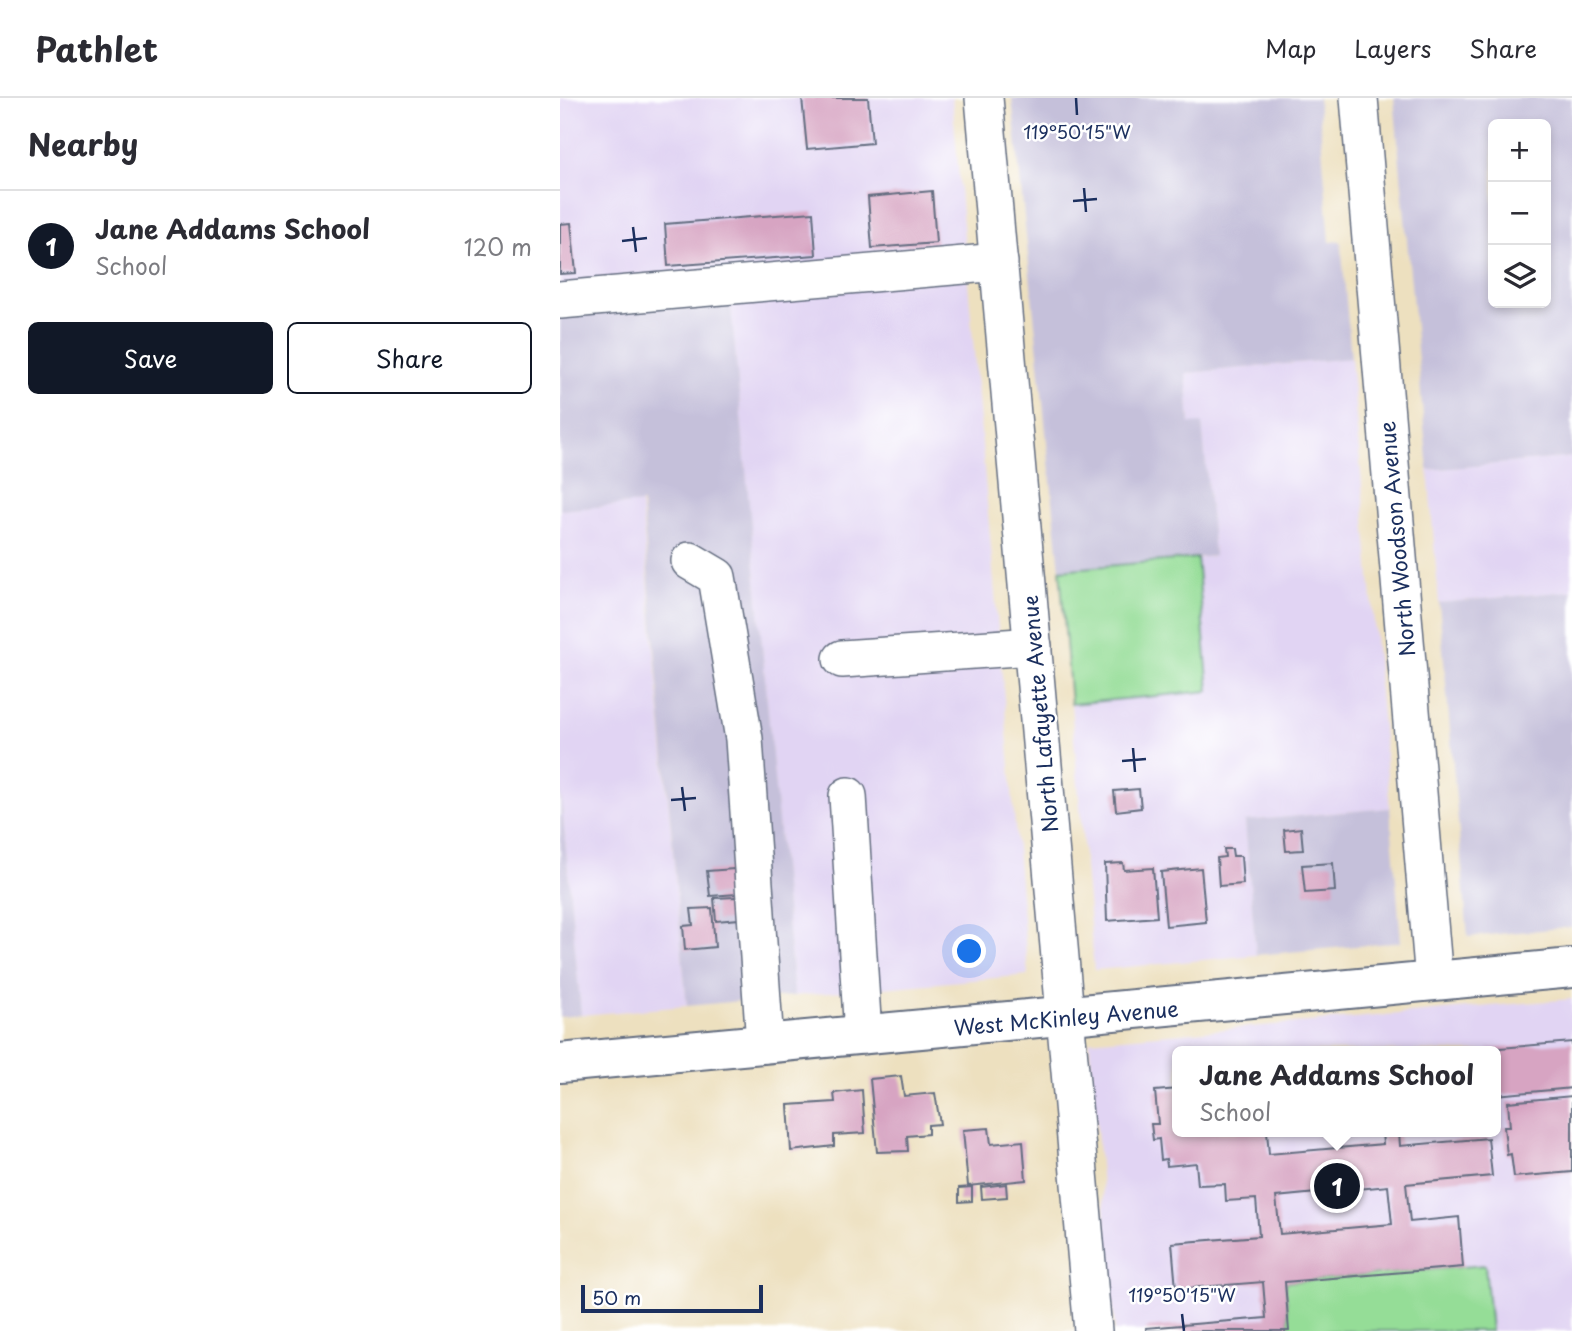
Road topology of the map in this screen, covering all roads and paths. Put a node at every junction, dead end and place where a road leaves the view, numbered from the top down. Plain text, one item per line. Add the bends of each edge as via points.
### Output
1 (984, 98) edge
2 (1359, 98) edge
3 (999, 262) junction
4 (560, 300) edge
5 (690, 561) dead end
6 (1033, 646) junction
7 (842, 659) dead end
8 (848, 796) dead end
9 (1572, 968) edge
10 (1434, 981) junction
11 (1065, 1017) junction
12 (863, 1035) junction
13 (765, 1044) junction
14 (560, 1063) edge
15 (1093, 1331) edge

1 - 3 street, North Lafayette Avenue
2 - 10 street, North Woodson Avenue
3 - 4 street
3 - 6 street, North Lafayette Avenue
5 - 13 street via 716,577 744,739
6 - 7 street
6 - 11 street, North Lafayette Avenue
8 - 12 street
9 - 10 main road, West McKinley Avenue
10 - 11 main road, West McKinley Avenue
11 - 12 main road, West McKinley Avenue
11 - 15 street, North Lafayette Avenue
12 - 13 main road, West McKinley Avenue
13 - 14 main road, West McKinley Avenue

